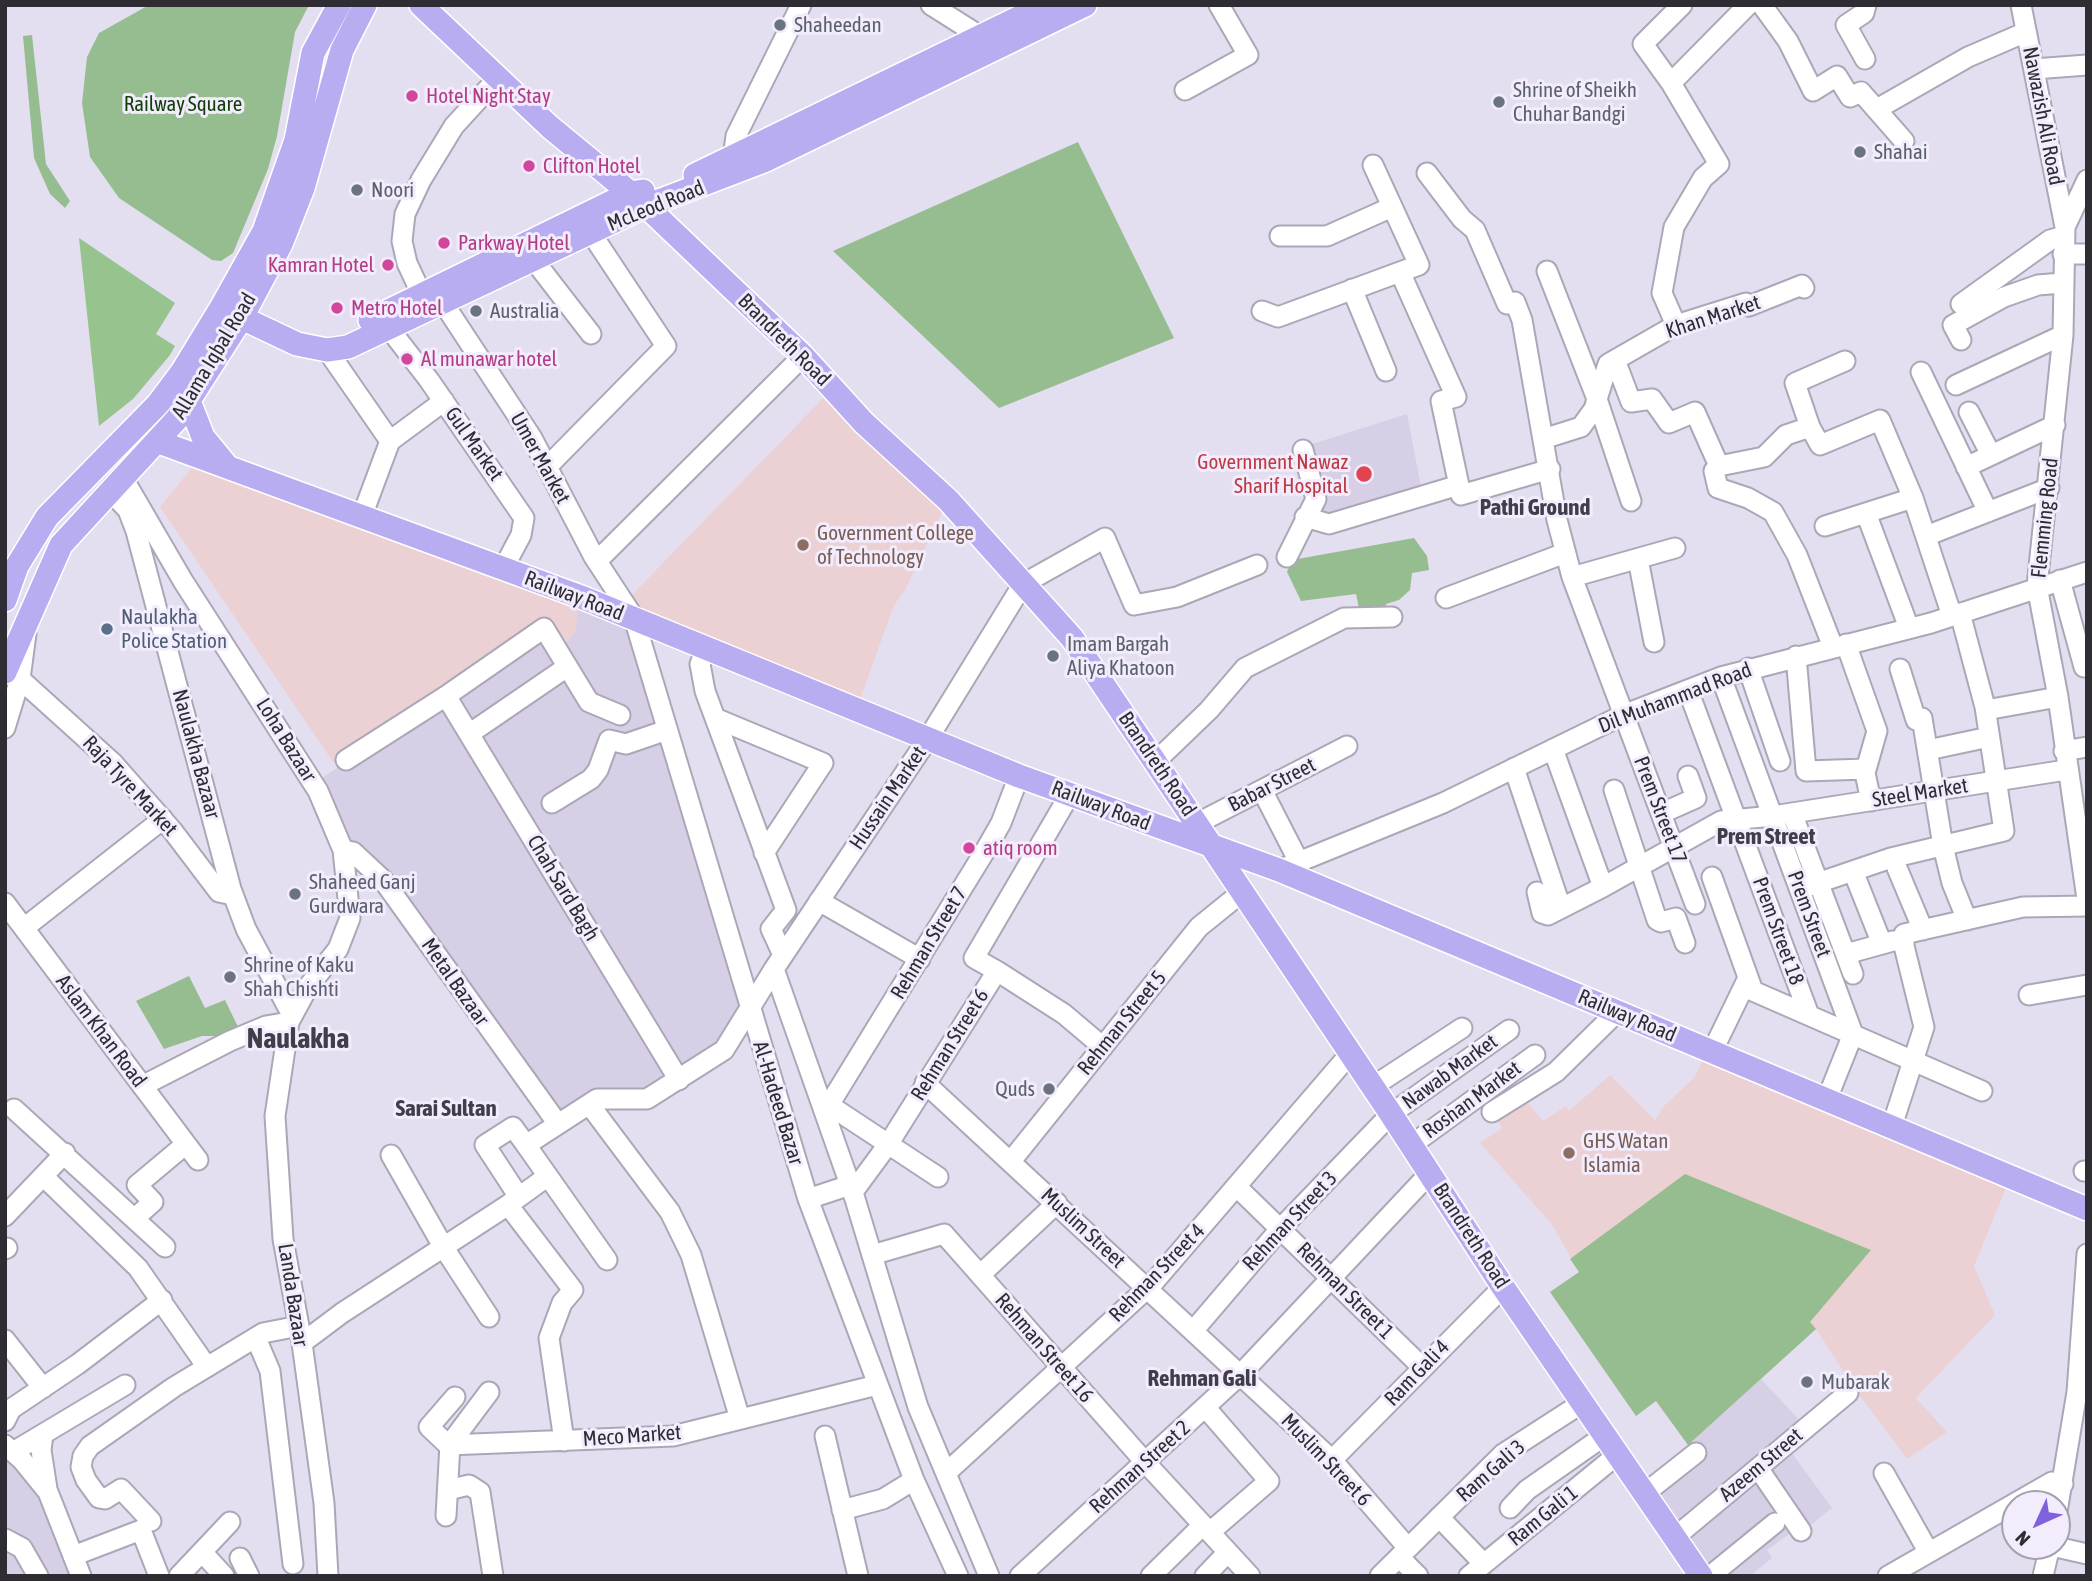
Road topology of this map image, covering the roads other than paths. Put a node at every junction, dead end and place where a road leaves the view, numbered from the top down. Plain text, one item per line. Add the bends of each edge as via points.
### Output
1 (339, 5) edge
2 (365, 5) edge
3 (421, 5) edge
4 (801, 5) edge
5 (931, 5) edge
6 (1045, 5) edge
7 (1085, 5) edge
8 (1219, 5) edge
9 (1682, 5) edge
10 (1748, 5) edge
11 (1762, 5) edge
12 (1866, 5) edge
13 (2021, 5) edge
14 (2026, 32) junction
15 (980, 36) junction
16 (1865, 59) dead end
17 (2087, 65) edge
18 (939, 66) junction
19 (2034, 69) junction
20 (497, 79) junction
21 (1671, 83) junction
22 (1185, 90) dead end
23 (1877, 109) junction
24 (1904, 141) dead end
25 (733, 158) junction
26 (1373, 165) dead end
27 (1427, 173) dead end
28 (2087, 180) edge
29 (638, 200) junction
30 (1392, 207) junction
31 (591, 233) junction
32 (1280, 236) dead end
33 (2064, 239) junction
34 (2087, 254) edge
35 (533, 259) junction
36 (1547, 271) dead end
37 (1400, 272) junction
38 (2062, 283) junction
39 (1804, 288) dead end
40 (1352, 289) junction
41 (431, 297) junction
42 (1961, 304) dead end
43 (233, 309) junction
44 (1262, 312) dead end
45 (1676, 325) junction
46 (388, 327) junction
47 (590, 334) dead end
48 (2063, 335) junction
49 (1961, 340) dead end
50 (327, 350) junction
51 (803, 356) junction
52 (1615, 360) junction
53 (1845, 361) dead end
54 (1386, 371) dead end
55 (1921, 372) dead end
56 (1956, 384) dead end
57 (1597, 399) junction
58 (189, 401) junction
59 (444, 401) junction
60 (1969, 412) dead end
61 (2054, 425) junction
62 (1810, 427) junction
63 (1543, 439) junction
64 (390, 441) junction
65 (159, 442) junction
66 (1303, 450) dead end
67 (1991, 455) junction
68 (226, 465) junction
69 (1719, 466) junction
70 (547, 467) junction
71 (1966, 467) junction
72 (1549, 468) junction
73 (117, 484) junction
74 (1459, 485) junction
75 (2049, 488) junction
76 (1913, 498) junction
77 (1631, 501) dead end
78 (1988, 512) junction
79 (1866, 513) junction
80 (362, 516) junction
81 (1305, 517) junction
82 (1825, 526) dead end
83 (1926, 536) junction
84 (1675, 548) dead end
85 (1565, 553) junction
86 (1287, 557) dead end
87 (1638, 559) junction
88 (597, 561) junction
89 (1257, 565) dead end
90 (502, 569) junction
91 (2087, 572) edge
92 (1572, 577) junction
93 (2060, 580) junction
94 (1023, 584) junction
95 (2037, 586) junction
96 (1446, 598) dead end
97 (5, 600) edge
98 (1956, 615) junction
99 (1392, 617) dead end
100 (634, 618) junction
101 (2079, 621) edge
102 (1909, 628) junction
103 (1654, 642) dead end
104 (1839, 645) junction
105 (706, 649) junction
106 (1796, 656) junction
107 (568, 667) junction
108 (2084, 667) dead end
109 (1748, 668) junction
110 (1900, 668) dead end
111 (10, 674) edge
112 (1721, 677) junction
113 (1688, 690) junction
114 (446, 696) junction
115 (2058, 697) junction
116 (1986, 710) junction
117 (620, 715) dead end
118 (1623, 715) junction
119 (715, 718) junction
120 (5, 728) edge
121 (667, 730) junction
122 (469, 734) junction
123 (929, 737) junction
124 (1989, 737) junction
125 (1347, 746) dead end
126 (2087, 747) edge
127 (1553, 749) junction
128 (1928, 750) junction
129 (346, 760) dead end
130 (1156, 761) junction
131 (1780, 761) dead end
132 (2065, 761) junction
133 (1514, 768) junction
134 (1866, 769) junction
135 (1019, 776) junction
136 (1688, 776) dead end
137 (1994, 782) junction
138 (1262, 790) junction
139 (1614, 790) dead end
140 (1933, 791) junction
141 (2080, 793) edge
142 (1069, 794) junction
143 (1871, 801) junction
144 (552, 803) dead end
145 (1662, 813) junction
146 (1792, 813) junction
147 (1773, 816) junction
148 (163, 819) junction
149 (1736, 820) junction
150 (1196, 824) junction
151 (1675, 845) junction
152 (1943, 846) junction
153 (1212, 848) junction
154 (344, 850) junction
155 (764, 853) junction
156 (1289, 866) junction
157 (1642, 866) junction
158 (1897, 868) dead end
159 (1853, 871) junction
160 (1712, 877) dead end
161 (1819, 883) junction
162 (1603, 887) junction
163 (1800, 889) junction
164 (1537, 892) dead end
165 (1241, 893) junction
166 (233, 895) junction
167 (2087, 899) edge
168 (820, 901) junction
169 (5, 903) edge
170 (1695, 904) dead end
171 (2087, 906) edge
172 (1561, 908) junction
173 (1967, 920) junction
174 (24, 928) junction
175 (1923, 930) junction
176 (1904, 938) junction
177 (1685, 943) dead end
178 (1882, 944) junction
179 (1846, 954) junction
180 (920, 959) junction
181 (778, 962) junction
182 (997, 971) junction
183 (1853, 974) dead end
184 (1746, 980) junction
185 (2087, 985) edge
186 (2029, 995) dead end
187 (749, 1009) junction
188 (1617, 1012) junction
189 (1809, 1015) junction
190 (290, 1019) junction
191 (1462, 1028) dead end
192 (1509, 1030) dead end
193 (1853, 1034) junction
194 (1102, 1047) junction
195 (1712, 1052) junction
196 (1349, 1055) junction
197 (1535, 1055) dead end
198 (1913, 1060) junction
199 (679, 1080) junction
200 (925, 1083) junction
201 (142, 1086) junction
202 (1372, 1087) junction
203 (1982, 1091) dead end
204 (1828, 1100) junction
205 (825, 1102) junction
206 (589, 1104) junction
207 (14, 1109) dead end
208 (1492, 1112) dead end
209 (1391, 1114) junction
210 (558, 1124) junction
211 (1892, 1126) junction
212 (889, 1143) junction
213 (186, 1144) junction
214 (526, 1145) junction
215 (1410, 1146) junction
216 (65, 1153) junction
217 (391, 1155) dead end
218 (198, 1160) dead end
219 (1011, 1161) junction
220 (1430, 1173) junction
221 (43, 1176) junction
222 (548, 1176) junction
223 (938, 1178) dead end
224 (1237, 1187) junction
225 (851, 1189) junction
226 (808, 1199) junction
227 (514, 1201) junction
228 (1057, 1203) junction
229 (2087, 1209) edge
230 (5, 1216) edge
231 (136, 1217) junction
232 (1281, 1228) junction
233 (165, 1247) dead end
234 (444, 1248) junction
235 (2087, 1254) edge
236 (872, 1255) junction
237 (607, 1260) dead end
238 (980, 1275) junction
239 (1330, 1277) junction
240 (1503, 1287) junction
241 (1147, 1288) junction
242 (162, 1300) junction
243 (489, 1317) dead end
244 (1193, 1331) junction
245 (300, 1335) junction
246 (256, 1338) junction
247 (9, 1354) edge
248 (207, 1367) junction
249 (1061, 1367) junction
250 (1422, 1367) junction
251 (1240, 1376) junction
252 (125, 1385) dead end
253 (877, 1385) junction
254 (43, 1388) junction
255 (489, 1392) dead end
256 (1848, 1392) dead end
257 (455, 1397) dead end
258 (1582, 1403) junction
259 (1205, 1407) junction
260 (740, 1419) junction
261 (5, 1421) edge
262 (43, 1434) junction
263 (825, 1436) dead end
264 (1604, 1436) junction
265 (564, 1441) junction
266 (450, 1444) junction
267 (9, 1449) edge
268 (1696, 1453) dead end
269 (1617, 1455) junction
270 (1332, 1460) junction
271 (1145, 1462) junction
272 (1758, 1468) junction
273 (946, 1473) junction
274 (1884, 1473) dead end
275 (914, 1480) junction
276 (2063, 1484) junction
277 (47, 1490) junction
278 (448, 1490) junction
279 (2062, 1490) edge
280 (1644, 1494) junction
281 (1510, 1508) dead end
282 (842, 1510) junction
283 (446, 1516) dead end
284 (1439, 1517) junction
285 (151, 1521) dead end
286 (230, 1522) dead end
287 (1775, 1523) dead end
288 (1206, 1528) junction
289 (1801, 1531) dead end
290 (1674, 1538) junction
291 (5, 1539) edge
292 (1928, 1551) junction
293 (202, 1552) junction
294 (1228, 1552) junction
295 (1404, 1553) junction
296 (73, 1556) junction
297 (240, 1558) dead end
298 (293, 1564) dead end
299 (1477, 1570) edge
300 (38, 1576) edge
301 (80, 1576) edge
302 (159, 1576) edge
303 (179, 1576) edge
304 (224, 1576) edge
305 (250, 1576) edge
306 (328, 1576) edge
307 (493, 1576) edge
308 (858, 1576) edge
309 (958, 1576) edge
310 (989, 1576) edge
311 (1020, 1576) edge
312 (1151, 1576) edge
313 (1205, 1576) edge
314 (1250, 1576) edge
315 (1380, 1576) edge
316 (1418, 1576) edge
317 (1700, 1576) edge
318 (1710, 1576) edge
319 (1888, 1576) edge

1 - 43 main road, Allama Iqbal Road via 313,53 296,140
2 - 43 main road, Allama Iqbal Road via 342,50 303,188 281,244
3 - 20 main road, Brandreth Road
4 - 25 street via 736,136
5 - 15 street
6 - 15 main road, McLeod Road
7 - 18 main road, McLeod Road
8 - 22 street via 1248,55
9 - 21 street via 1643,44
10 - 21 street
11 - 23 street via 1788,41 1813,91 1837,76 1850,97 1861,92
12 - 16 street via 1864,13 1846,25
13 - 14 street, Nawazish Ali Road
14 - 19 street, Nawazish Ali Road
14 - 23 street via 1968,57
15 - 18 main road, McLeod Road
17 - 19 street
18 - 25 main road, McLeod Road
18 - 29 main road, McLeod Road via 728,177
19 - 33 street, Nawazish Ali Road
20 - 29 main road, Brandreth Road
20 - 41 street, Umer Market via 454,126 405,214 402,241 407,263
21 - 45 street via 1719,164 1703,178 1674,227 1662,293
23 - 24 street
25 - 29 main road, McLeod Road
26 - 30 street
27 - 63 street, Prem Street 17 via 1475,230 1507,304 1515,302
28 - 33 street, Flemming Road
29 - 31 main road, McLeod Road
29 - 41 main road, McLeod Road
29 - 51 main road, Brandreth Road
30 - 32 street via 1327,236
30 - 37 street via 1419,265
31 - 35 main road, McLeod Road
31 - 70 street via 666,346
33 - 34 street
33 - 38 street, Flemming Road
33 - 42 street via 2050,240
35 - 41 main road, McLeod Road
35 - 47 street
36 - 57 street
37 - 40 street
37 - 74 street via 1456,397 1441,401
38 - 48 street, Flemming Road
38 - 49 street via 2038,285 2004,297 1953,325
39 - 45 street, Khan Market
40 - 44 street via 1278,317
40 - 54 street
41 - 43 main road, McLeod Road via 334,335 295,332
41 - 46 main road, McLeod Road
41 - 70 street, Umer Market via 532,438
43 - 50 main road, McLeod Road via 279,338
43 - 58 main road, Allama Iqbal Road
43 - 97 main road, Allama Iqbal Road via 158,404 47,517 17,566
45 - 52 street, Khan Market
46 - 50 main road, McLeod Road via 348,347
46 - 59 street, Gul Market
48 - 56 street
48 - 61 street, Flemming Road
50 - 64 street
51 - 88 street
51 - 94 main road, Brandreth Road via 864,423 948,500
52 - 57 street via 1608,364
52 - 69 street via 1631,402 1652,399 1669,423 1695,412
53 - 62 street via 1795,383
55 - 71 street
57 - 63 street via 1581,427
57 - 77 street
58 - 65 main road, Allama Iqbal Road
58 - 68 main road via 203,437
59 - 64 street
59 - 90 street, Gul Market via 524,518 521,535
60 - 67 street
61 - 67 street
61 - 75 street, Flemming Road
62 - 69 street via 1786,435 1763,457
62 - 76 street via 1820,445 1880,420
63 - 72 street, Prem Street 17
64 - 80 street
65 - 68 main road, Railway Road
65 - 73 main road, Allama Iqbal Road
66 - 81 street via 1316,499
67 - 71 street
68 - 80 main road, Railway Road
69 - 104 street via 1714,471 1718,488 1773,512
70 - 88 street, Umer Market
71 - 78 street
72 - 74 street via 1461,495
72 - 85 street, Prem Street 17
73 - 111 main road, Allama Iqbal Road via 52,560
73 - 154 street, Loha Bazaar via 297,757 334,822
73 - 166 street, Naulakha Bazaar via 136,531
74 - 81 street via 1329,524
75 - 78 street
75 - 95 street, Flemming Road
76 - 79 street
76 - 83 street
78 - 83 street
79 - 82 street
79 - 102 street
80 - 90 main road, Railway Road
81 - 86 street
83 - 98 street
84 - 87 street
85 - 92 street, Prem Street 17
85 - 96 street
87 - 92 street
87 - 103 street
88 - 100 street, Umer Market
89 - 94 street via 1177,597 1134,606 1105,538
90 - 100 main road, Railway Road
91 - 93 street, Dil Muhammad Road
92 - 118 street, Prem Street 17
93 - 95 street, Dil Muhammad Road
93 - 101 street
94 - 123 street, Hussain Market
94 - 130 main road, Brandreth Road via 1072,638
95 - 98 street, Dil Muhammad Road
95 - 115 street, Flemming Road
98 - 102 street, Dil Muhammad Road
98 - 116 street
99 - 130 street via 1344,618 1245,668
100 - 105 main road, Railway Road
100 - 121 street, Al-Hadeed Bazar
101 - 108 street
102 - 104 street, Dil Muhammad Road
104 - 106 street, Dil Muhammad Road
104 - 134 street via 1877,731
105 - 119 street via 700,664
105 - 123 main road, Railway Road
106 - 109 street, Dil Muhammad Road
106 - 134 street via 1806,771
107 - 114 street via 544,628
107 - 117 street via 589,702
107 - 122 street
109 - 112 street, Dil Muhammad Road
109 - 131 street
110 - 128 street via 1916,720 1922,718
111 - 120 street
111 - 148 street, Raja Tyre Market via 113,763
112 - 113 street, Dil Muhammad Road
112 - 147 street, Prem Street
113 - 118 street, Dil Muhammad Road
113 - 149 street, Prem Street 18
114 - 122 street, Chah Sard Bagh
114 - 129 street
115 - 116 street
115 - 132 street, Flemming Road
116 - 124 street
118 - 127 street, Dil Muhammad Road
118 - 145 street, Prem Street 17
119 - 155 street
119 - 155 street via 822,763
121 - 144 street via 626,744 609,740 592,779
121 - 187 street, Al-Hadeed Bazar
122 - 199 street, Chah Sard Bagh
123 - 135 main road, Railway Road
123 - 168 street, Hussain Market
124 - 128 street
124 - 137 street
125 - 138 street, Babar Street
126 - 132 street, Steel Market
127 - 133 street, Dil Muhammad Road
127 - 162 street
128 - 140 street
130 - 150 main road, Brandreth Road
132 - 137 street, Steel Market
132 - 141 street, Flemming Road
133 - 156 street, Dil Muhammad Road via 1443,803
133 - 172 street
134 - 143 street
135 - 142 main road, Railway Road
135 - 180 street, Rehman Street 7 via 1001,823
136 - 145 street via 1696,798
137 - 140 street, Steel Market
137 - 152 street via 2004,831
138 - 150 street, Babar Street
138 - 156 street
139 - 157 street
140 - 143 street, Steel Market
140 - 152 street
141 - 167 street, Flemming Road
142 - 153 main road, Railway Road
142 - 182 street, Rehman Street 6 via 974,958
143 - 146 street, Steel Market
145 - 151 street, Prem Street 17
146 - 147 street, Steel Market
146 - 161 street
147 - 149 street, Steel Market
147 - 163 street, Prem Street
148 - 166 street, Raja Tyre Market via 219,892
148 - 174 street
149 - 151 street, Steel Market via 1721,821
149 - 189 street, Prem Street 18
150 - 153 main road, Brandreth Road
151 - 157 street, Steel Market
151 - 170 street, Prem Street 17
152 - 159 street
152 - 173 street
153 - 156 main road, Railway Road
153 - 165 main road, Brandreth Road
154 - 190 street, Loha Bazaar via 350,918 338,949
154 - 210 street, Metal Bazaar via 353,852 383,880
155 - 181 street via 786,910 771,929
156 - 188 main road, Railway Road
157 - 162 street, Steel Market
157 - 177 street via 1657,919 1676,918
158 - 175 street
159 - 161 street
159 - 178 street
160 - 184 street
161 - 163 street
161 - 179 street
162 - 172 street, Steel Market
163 - 193 street, Prem Street
164 - 172 street via 1545,915
165 - 194 street, Rehman Street 5 via 1199,928
165 - 196 main road, Brandreth Road
166 - 190 street, Naulakha Bazaar
168 - 180 street
168 - 181 street, Hussain Market
169 - 174 street, Aslam Khan Road
171 - 173 street via 2022,907
173 - 175 street
174 - 201 street, Aslam Khan Road
175 - 176 street via 1904,934
176 - 178 street
176 - 198 street via 1924,1027
178 - 179 street
179 - 183 street
180 - 205 street, Rehman Street 7
181 - 187 street, Hussain Market
181 - 205 street
182 - 194 street via 1064,1014
182 - 200 street, Rehman Street 6
184 - 189 street via 1753,990
184 - 195 street
185 - 186 street
187 - 199 street, Hussain Market via 724,1050
187 - 226 street, Al-Hadeed Bazar
188 - 195 main road, Railway Road
188 - 208 street via 1556,1072
189 - 193 street
190 - 201 street via 230,1041
190 - 245 street, Landa Bazaar via 275,1116 276,1160 288,1274
191 - 202 street
192 - 209 street, Nawab Market
193 - 198 street
193 - 204 street
194 - 219 street, Rehman Street 5
195 - 204 main road, Railway Road
196 - 202 main road, Brandreth Road
196 - 224 street, Rehman Street 4
197 - 215 street, Roshan Market
198 - 203 street
198 - 211 street
199 - 206 street, Hussain Market via 647,1099 597,1099
200 - 212 street, Rehman Street 6
200 - 219 street, Muslim Street
201 - 213 street, Aslam Khan Road
202 - 209 main road, Brandreth Road
204 - 211 main road, Railway Road
205 - 212 street
205 - 225 street
206 - 210 street
206 - 260 street via 670,1212 691,1255
207 - 216 street
209 - 215 main road, Brandreth Road
209 - 232 street, Rehman Street 3
210 - 214 street
211 - 229 main road, Railway Road
212 - 223 street
212 - 225 street, Rehman Street 6
213 - 218 street, Aslam Khan Road
213 - 231 street via 137,1185 153,1202
214 - 222 street
214 - 227 street via 513,1127 485,1145
215 - 220 main road, Brandreth Road
216 - 221 street
216 - 231 street
217 - 234 street
219 - 228 street, Muslim Street
220 - 239 street, Rehman Street 2
220 - 240 main road, Brandreth Road
221 - 230 street
221 - 242 street via 138,1268
222 - 227 street
222 - 237 street
224 - 232 street, Rehman Street 1
224 - 241 street, Rehman Street 4
225 - 226 street
225 - 236 street
226 - 253 street, Al-Hadeed Bazar
227 - 234 street
227 - 265 street via 573,1290 562,1303 549,1338
228 - 238 street
228 - 241 street, Muslim Street
231 - 233 street
232 - 239 street, Rehman Street 1
232 - 244 street, Rehman Street 3
234 - 243 street
234 - 245 street
235 - 276 street via 2077,1392
236 - 238 street, Rehman Street 16 via 944,1234
236 - 273 street via 918,1407
238 - 249 street, Rehman Street 16
239 - 250 street, Rehman Street 1
239 - 251 street, Rehman Street 2
240 - 250 street, Ram Gali 4
240 - 258 main road, Brandreth Road
241 - 244 street, Muslim Street
241 - 249 street, Rehman Street 4
242 - 248 street
242 - 254 street
244 - 251 street, Muslim Street
245 - 246 street via 280,1328
245 - 306 street, Landa Bazaar via 324,1503
246 - 248 street
246 - 298 street via 270,1371
247 - 254 street
248 - 285 street via 83,1456 86,1480 99,1498 121,1489
249 - 271 street, Rehman Street 16
249 - 273 street, Rehman Street 4
250 - 270 street, Ram Gali 4
251 - 259 street, Rehman Street 2
251 - 270 street, Muslim Street 6
252 - 262 street
253 - 260 street, Meco Market
253 - 275 street, Al-Hadeed Bazar
254 - 261 street via 11,1409
255 - 266 street
256 - 272 street, Azeem Street
257 - 266 street via 429,1427
258 - 264 main road, Brandreth Road
258 - 284 street, Ram Gali 3 via 1503,1454
259 - 271 street, Rehman Street 2
259 - 288 street via 1269,1481
260 - 265 street, Meco Market via 673,1436
262 - 267 street
262 - 277 street
263 - 282 street
264 - 269 main road, Brandreth Road
264 - 281 street via 1527,1490
265 - 266 street, Meco Market
266 - 278 street
267 - 277 street
268 - 280 street
269 - 280 main road, Brandreth Road
269 - 299 street, Ram Gali 1
270 - 295 street, Muslim Street 6
271 - 288 street, Rehman Street 16
271 - 311 street, Rehman Street 2
272 - 289 street
272 - 290 street, Azeem Street
273 - 310 street
274 - 292 street
275 - 282 street via 883,1499
275 - 309 street, Al-Hadeed Bazar
276 - 279 street
276 - 292 street via 2052,1482
277 - 296 street
278 - 283 street
278 - 307 street via 470,1485 480,1492
280 - 290 main road, Brandreth Road
282 - 308 street
284 - 295 street, Ram Gali 3
284 - 299 street
286 - 293 street
287 - 318 street
288 - 294 street, Rehman Street 16
288 - 312 street
290 - 317 main road, Brandreth Road
291 - 300 street via 22,1548
292 - 319 street
293 - 303 street
293 - 304 street
294 - 313 street
294 - 314 street, Rehman Street 16
295 - 315 street, Ram Gali 3
295 - 316 street, Muslim Street 6
296 - 301 street
296 - 302 street via 141,1530
297 - 305 street

